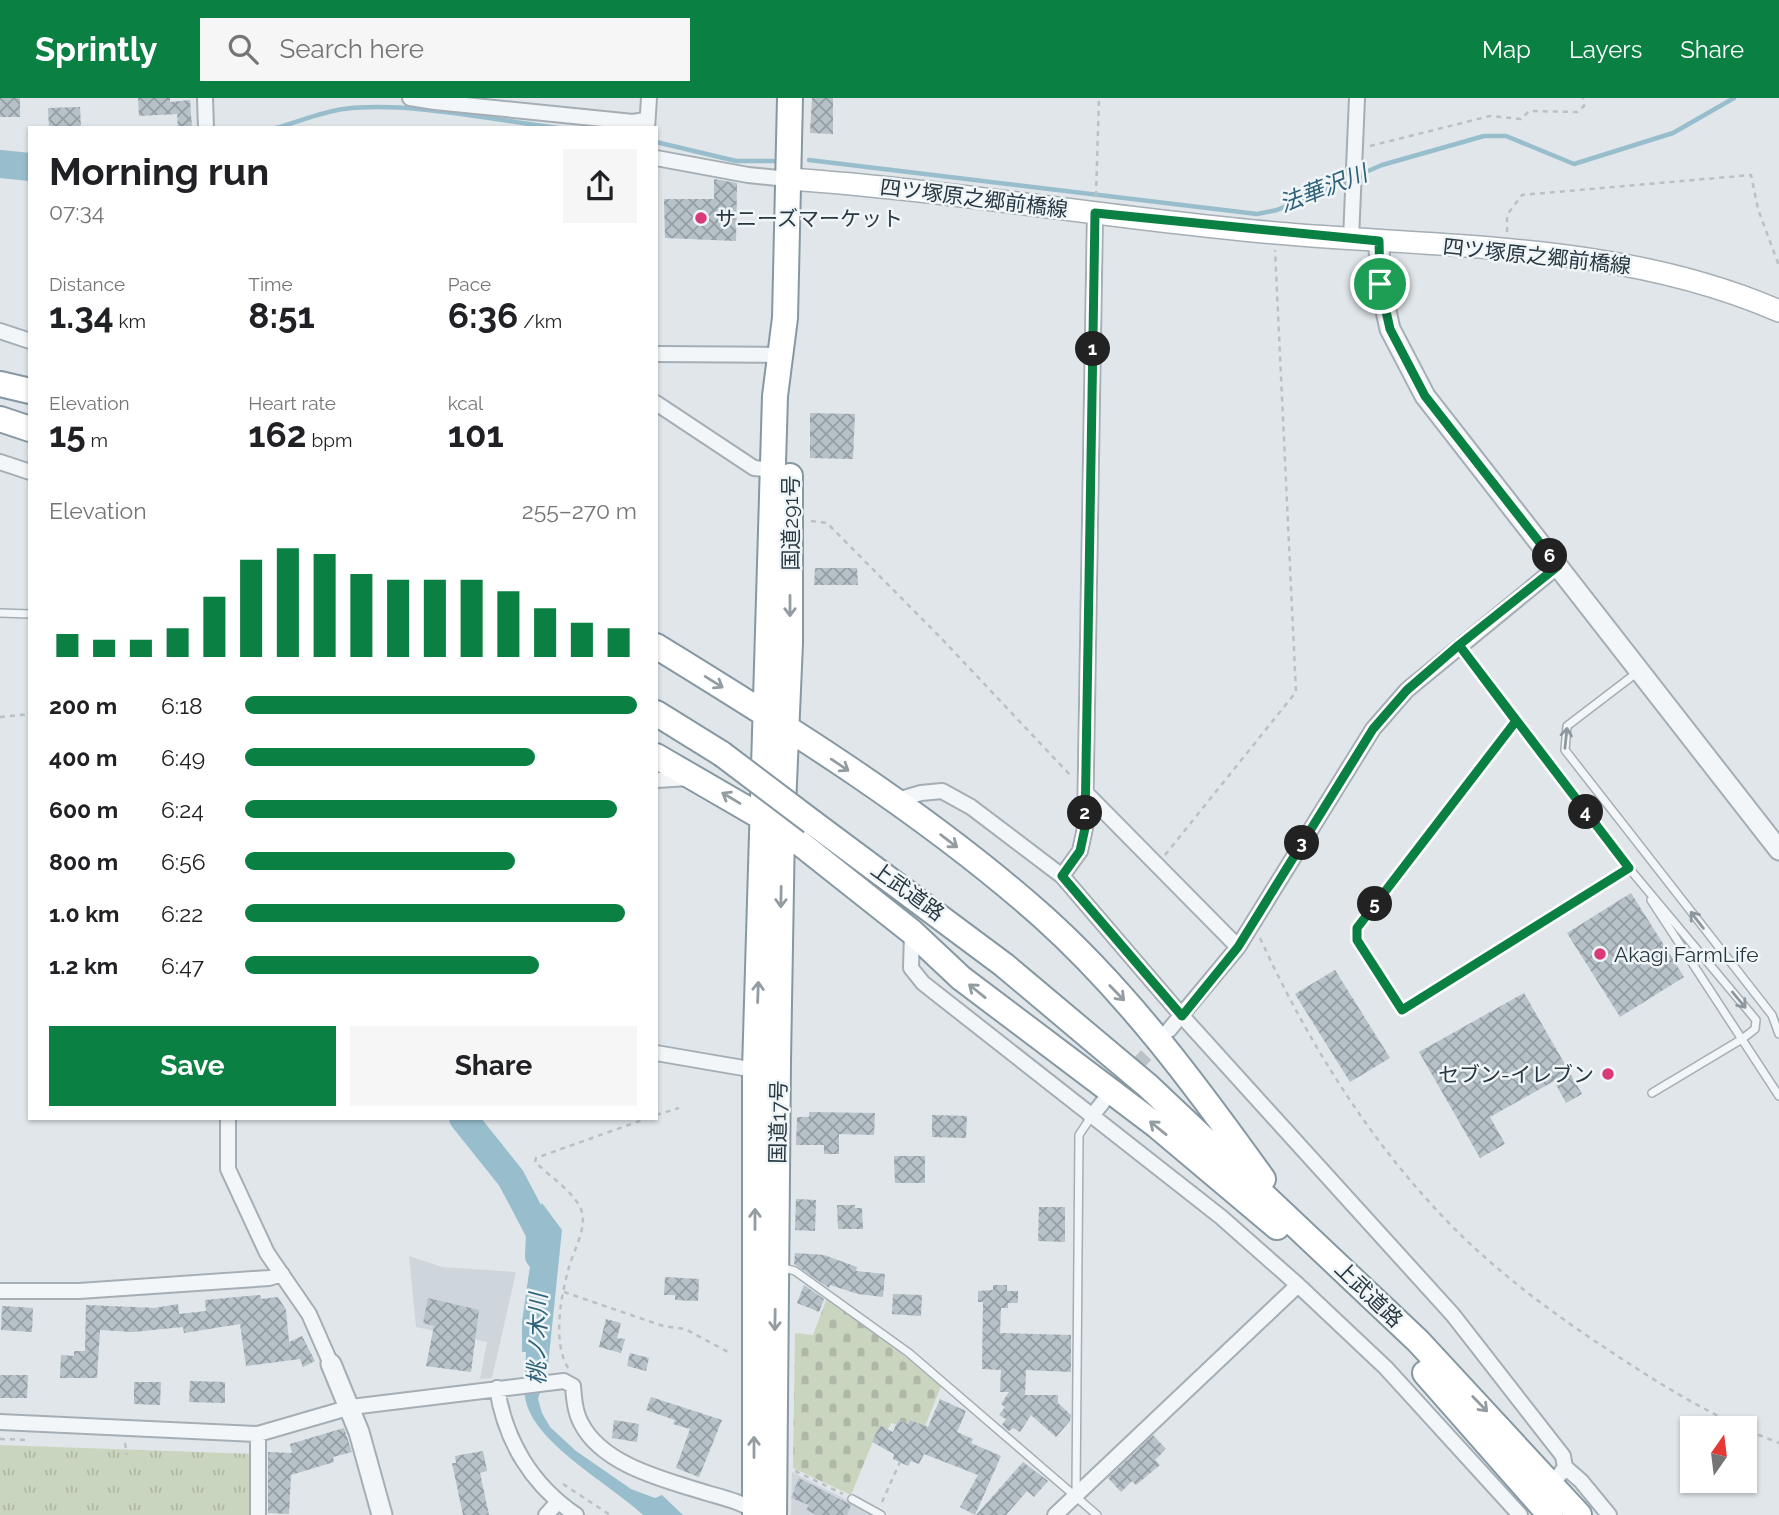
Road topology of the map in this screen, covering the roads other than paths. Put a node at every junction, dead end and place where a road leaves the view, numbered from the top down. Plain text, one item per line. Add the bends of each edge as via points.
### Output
1 (205, 98) edge
2 (410, 98) edge
3 (649, 98) edge
4 (790, 98) edge
5 (1357, 98) edge
6 (436, 100) edge
7 (646, 124) edge
8 (206, 126) edge
9 (658, 158) edge
10 (788, 179) junction
11 (1095, 213) junction
12 (1350, 239) junction
13 (1379, 241) junction
14 (1779, 311) edge
15 (785, 318) junction
16 (0, 331) edge
17 (28, 340) edge
18 (658, 354) edge
19 (780, 355) junction
20 (0, 384) edge
21 (28, 391) edge
22 (658, 404) edge
23 (0, 407) edge
24 (28, 416) edge
25 (0, 419) edge
26 (28, 428) edge
27 (0, 462) edge
28 (774, 470) junction
29 (28, 471) edge
30 (1558, 566) junction
31 (2, 614) edge
32 (28, 614) edge
33 (0, 624) edge
34 (1459, 645) junction
35 (658, 647) edge
36 (1640, 671) junction
37 (658, 714) edge
38 (1516, 721) junction
39 (776, 722) junction
40 (658, 757) edge
41 (699, 778) junction
42 (658, 780) edge
43 (1086, 793) junction
44 (893, 802) junction
45 (772, 823) junction
46 (1779, 850) edge
47 (1631, 870) junction
48 (1062, 876) junction
49 (912, 932) junction
50 (1238, 947) junction
51 (1182, 1016) junction
52 (1169, 1030) tunnel mouth
53 (1779, 1034) edge
54 (1742, 1040) junction
55 (658, 1053) edge
56 (755, 1070) junction
57 (1652, 1093) dead end
58 (1779, 1096) edge
59 (1103, 1102) tunnel mouth
60 (1091, 1117) junction
61 (228, 1120) edge
62 (1291, 1230) junction
63 (776, 1267) junction
64 (282, 1274) junction
65 (1298, 1285) junction
66 (0, 1291) edge
67 (331, 1364) joint
68 (497, 1388) junction
69 (351, 1407) junction
70 (0, 1422) edge
71 (258, 1434) junction
72 (1559, 1476) junction
73 (1076, 1494) junction
74 (852, 1499) road end
75 (558, 1502) junction
76 (760, 1514) edge
77 (879, 1514) edge
78 (258, 1515) edge
79 (382, 1515) edge
80 (546, 1515) edge
81 (576, 1515) edge
82 (1055, 1515) edge
83 (1097, 1515) edge
84 (1520, 1515) edge
85 (1550, 1515) edge
86 (1579, 1515) edge
87 (1609, 1515) edge

1 - 8 street
2 - 6 street
3 - 7 street
4 - 10 highway, 国道291号
5 - 12 street
6 - 7 street
9 - 10 street
10 - 11 main road, 四ツ塚原之郷前橋線
10 - 15 highway, 国道291号
11 - 12 main road, 四ツ塚原之郷前橋線
11 - 43 street
12 - 13 main road, 四ツ塚原之郷前橋線
13 - 14 main road, 四ツ塚原之郷前橋線 via 1620,263 1725,289
13 - 30 street via 1380,284 1390,329 1425,396
15 - 19 highway, 国道291号
15 -> 39 highway, 国道291号 via 790,367 790,521
16 - 17 street
18 - 19 street
19 - 28 highway, 国道291号
20 - 21 highway
22 - 28 street via 754,468
23 - 24 highway
25 - 26 highway
27 - 29 street
28 - 39 highway, 国道291号
30 - 34 street
30 - 36 street
31 - 32 lane
31 - 33 lane
34 - 38 lane
34 - 50 street via 1407,690 1373,729
35 -> 39 highway
36 - 46 street
53 -> 36 lane via 1772,1016 1564,750 1567,726
37 - 62 highway, 上武道路, bridge via 722,754 985,950 1148,1086
38 - 47 lane
38 - 47 lane via 1357,928 1357,940 1402,1010
39 -> 44 highway
39 - 45 highway, 国道17号
40 - 41 highway
41 - 42 street
45 -> 41 highway
43 - 48 street via 1080,851
43 - 50 street
44 - 48 street via 942,791 971,807
44 -> 62 highway via 950,841 1043,917 1129,1005
45 - 49 highway
56 -> 45 highway, 国道17号
45 -> 63 highway, 国道17号
47 - 54 lane
47 -> 54 lane via 1756,1020 1755,1029
48 - 51 street
49 - 60 street via 911,968 923,983
62 -> 49 highway via 961,978
50 - 51 street
51 - 52 street
51 - 72 street via 1453,1315 1563,1455
54 - 57 lane
54 - 58 lane
55 - 56 street
76 -> 56 highway, 国道17号
59 - 60 street
60 - 65 street via 1221,1217
60 - 73 lane via 1079,1135
61 - 64 street via 228,1169 267,1253
62 -> 72 highway, 上武道路 via 1418,1341
62 - 85 highway, 上武道路 via 1443,1390
63 - 73 lane via 795,1270 909,1353
63 -> 76 highway, 国道17号
64 - 66 street via 79,1291
64 - 67 street via 309,1314
65 - 73 street
65 - 84 street via 1386,1368
67 - 69 street
68 - 69 street
68 - 75 street via 520,1456
68 - 76 street via 564,1381 580,1422 610,1454
69 - 71 street
69 - 79 street
70 - 71 street
71 - 78 street
72 - 86 highway, 上武道路
72 - 87 street via 1581,1481
73 - 82 street
73 - 83 lane
74 - 77 lane
75 - 80 street
75 - 81 street

